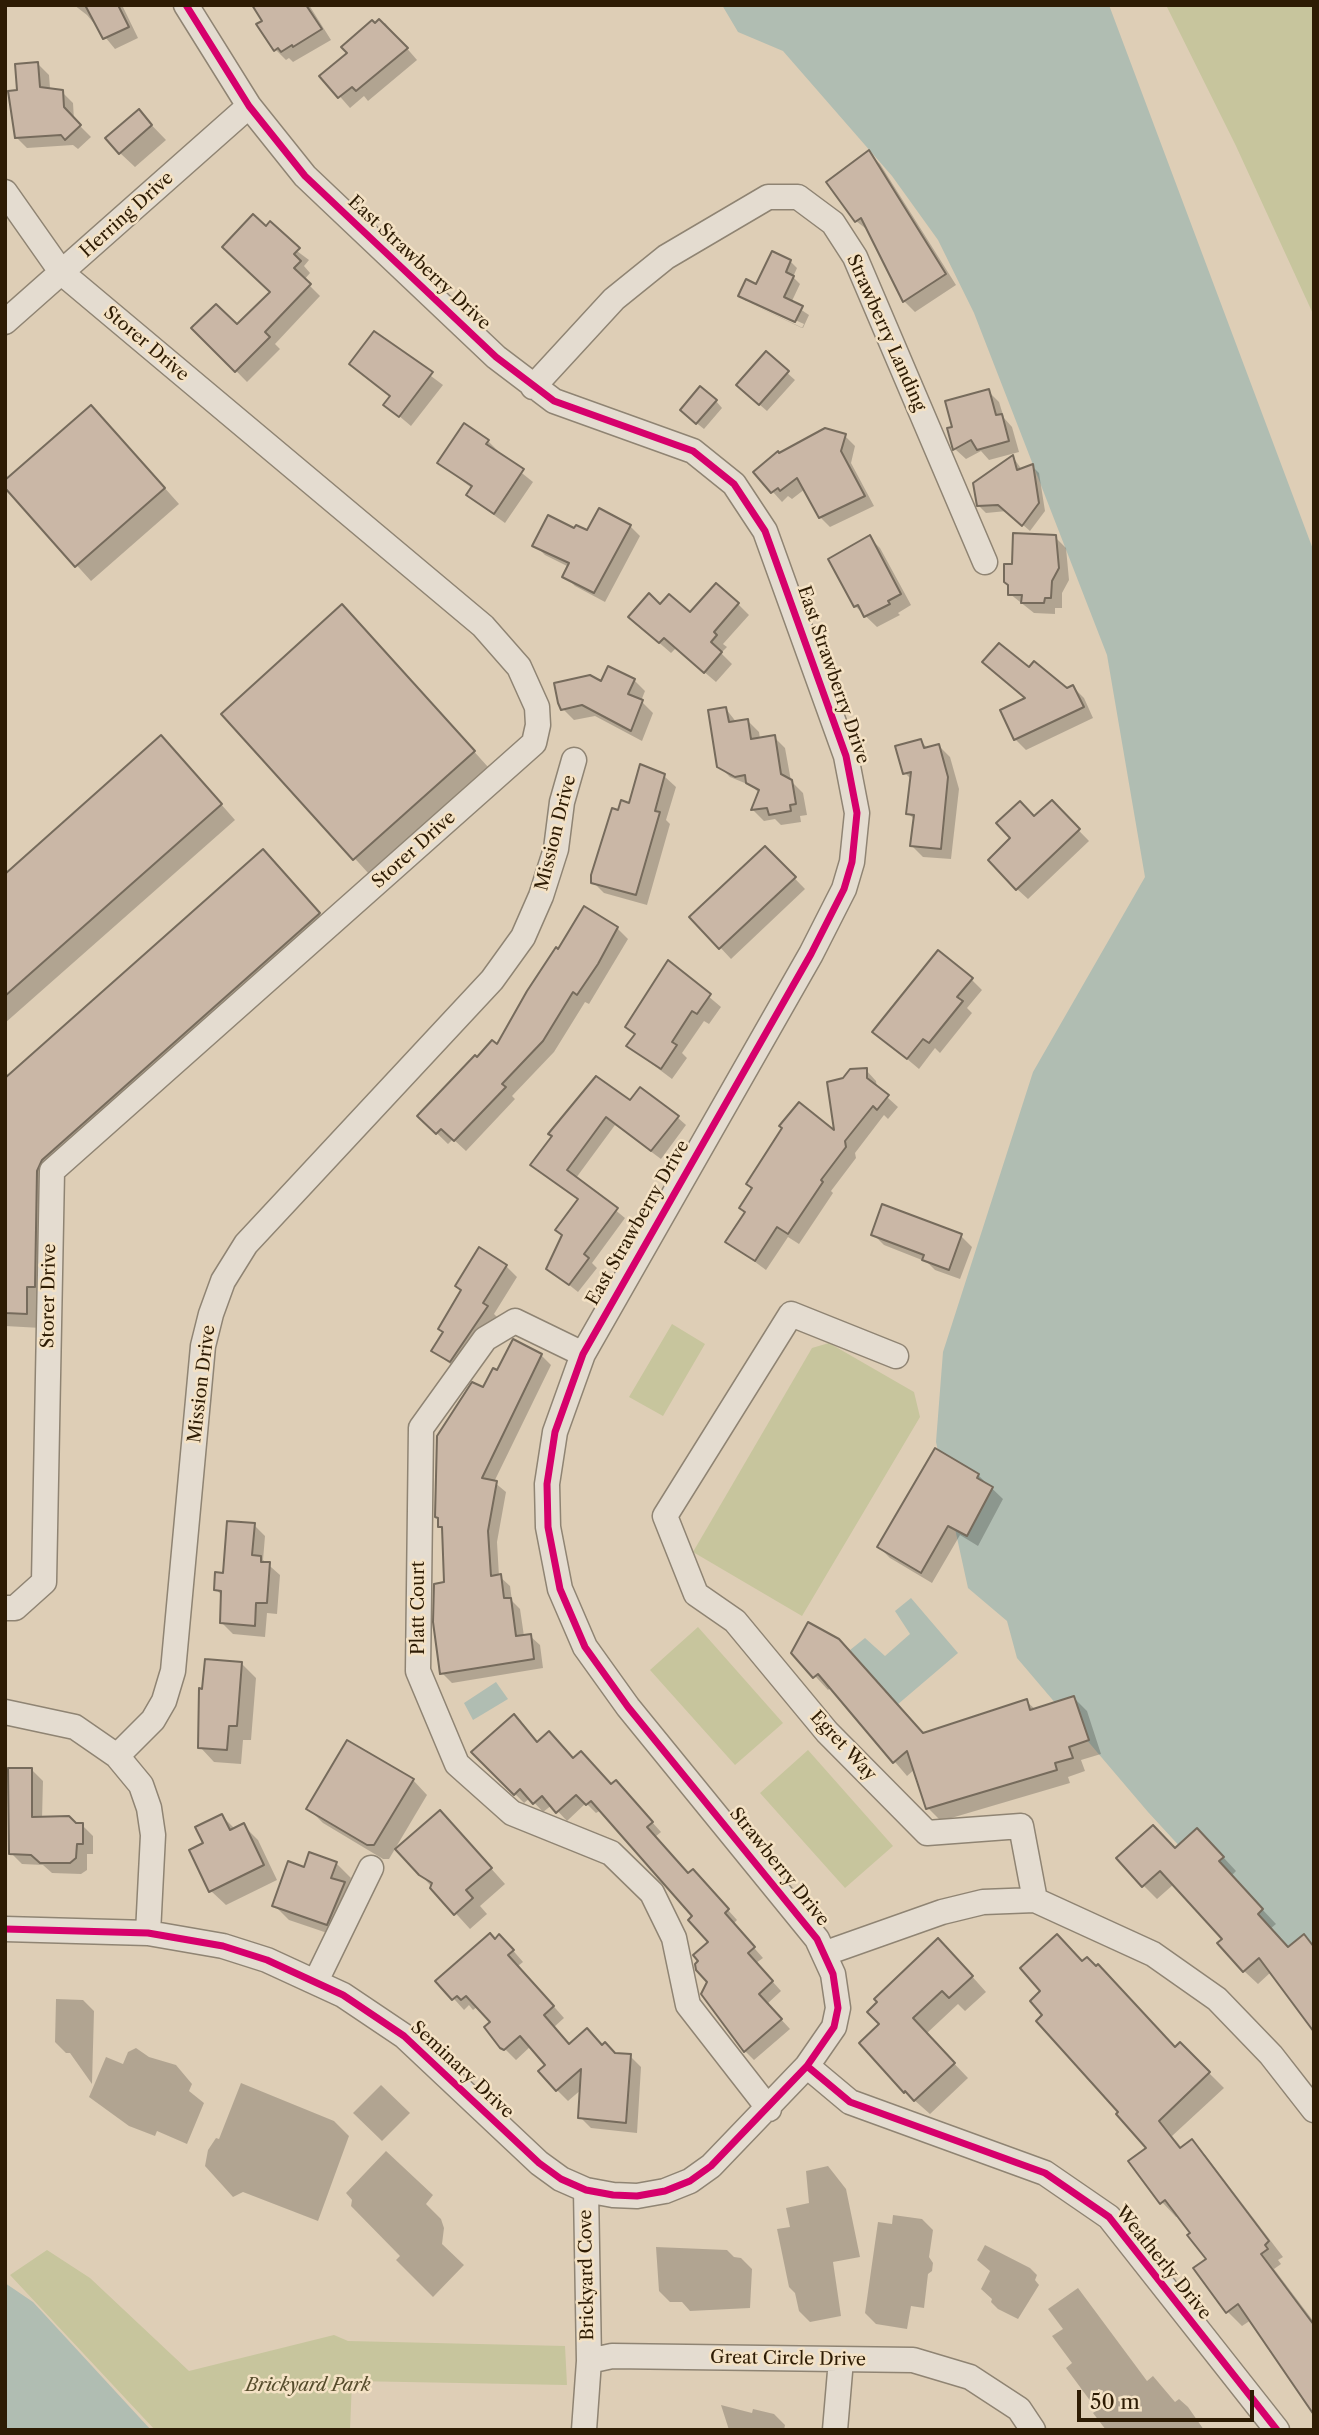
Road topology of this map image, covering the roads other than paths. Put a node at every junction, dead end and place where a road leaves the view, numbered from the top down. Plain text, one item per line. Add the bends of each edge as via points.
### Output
1 (186, 5) edge
2 (249, 106) junction
3 (5, 192) edge
4 (62, 273) junction
5 (5, 322) edge
6 (533, 387) junction
7 (985, 562) dead end
8 (574, 760) dead end
9 (583, 1354) junction
10 (896, 1356) dead end
11 (5, 1608) edge
12 (628, 1707) joint
13 (5, 1712) edge
14 (117, 1756) junction
15 (371, 1868) dead end
16 (1034, 1900) junction
17 (5, 1929) edge
18 (148, 1933) junction
19 (826, 1953) junction
20 (316, 1981) junction
21 (807, 2066) junction
22 (769, 2109) junction
23 (1314, 2110) edge
24 (586, 2190) junction
25 (841, 2360) junction
26 (589, 2361) junction
27 (584, 2430) edge
28 (835, 2430) edge
29 (1033, 2430) edge
30 (1277, 2430) edge

1 - 2 street, East Strawberry Drive
2 - 4 street, Herring Drive
2 - 6 street, East Strawberry Drive via 339,210
3 - 4 street, Storer Drive
4 - 5 street, Herring Drive
4 - 11 street, Storer Drive via 483,626 519,667 537,707 538,725 534,743 52,1171 44,1582 15,1608
6 - 7 street, Strawberry Landing via 614,299 666,257 768,197 798,197 833,223 855,257
6 - 9 street, East Strawberry Drive via 579,412 693,451 734,484 765,531 779,565 846,756 857,813 852,862 830,920
8 - 14 street, Mission Drive via 556,849 523,937 492,980 246,1244 223,1282 203,1346 173,1671 153,1720
9 - 12 street, East Strawberry Drive via 564,1400 548,1463 548,1527 571,1619
9 - 22 street, Platt Court via 515,1321 485,1339 421,1428 418,1671 457,1764 512,1813 611,1853 652,1892 674,1938 688,2005
10 - 16 street, Egret Way via 791,1314 665,1516 696,1594 736,1621 827,1732 927,1833 1021,1826
12 - 19 street, Strawberry Drive
13 - 14 street via 75,1727
14 - 18 street via 141,1785 149,1808 153,1835
15 - 20 street
16 - 19 street via 983,1902 942,1912
16 - 23 street via 1153,1954 1217,1998 1271,2055
17 - 18 street, Seminary Drive
18 - 20 street, Seminary Drive via 223,1946
19 - 21 street, Strawberry Drive via 838,1990 838,2008 834,2027
20 - 24 street, Seminary Drive via 404,2036 539,2163
21 - 22 street, Seminary Drive
21 - 30 street, Weatherly Drive via 850,2102 1045,2173 1109,2217
22 - 24 street, Seminary Drive via 690,2181 638,2196
24 - 26 street, Brickyard Cove
25 - 26 street, Great Circle Drive via 612,2356
25 - 28 street
25 - 29 street, Great Circle Drive via 913,2360 970,2378 1019,2409
26 - 27 street

